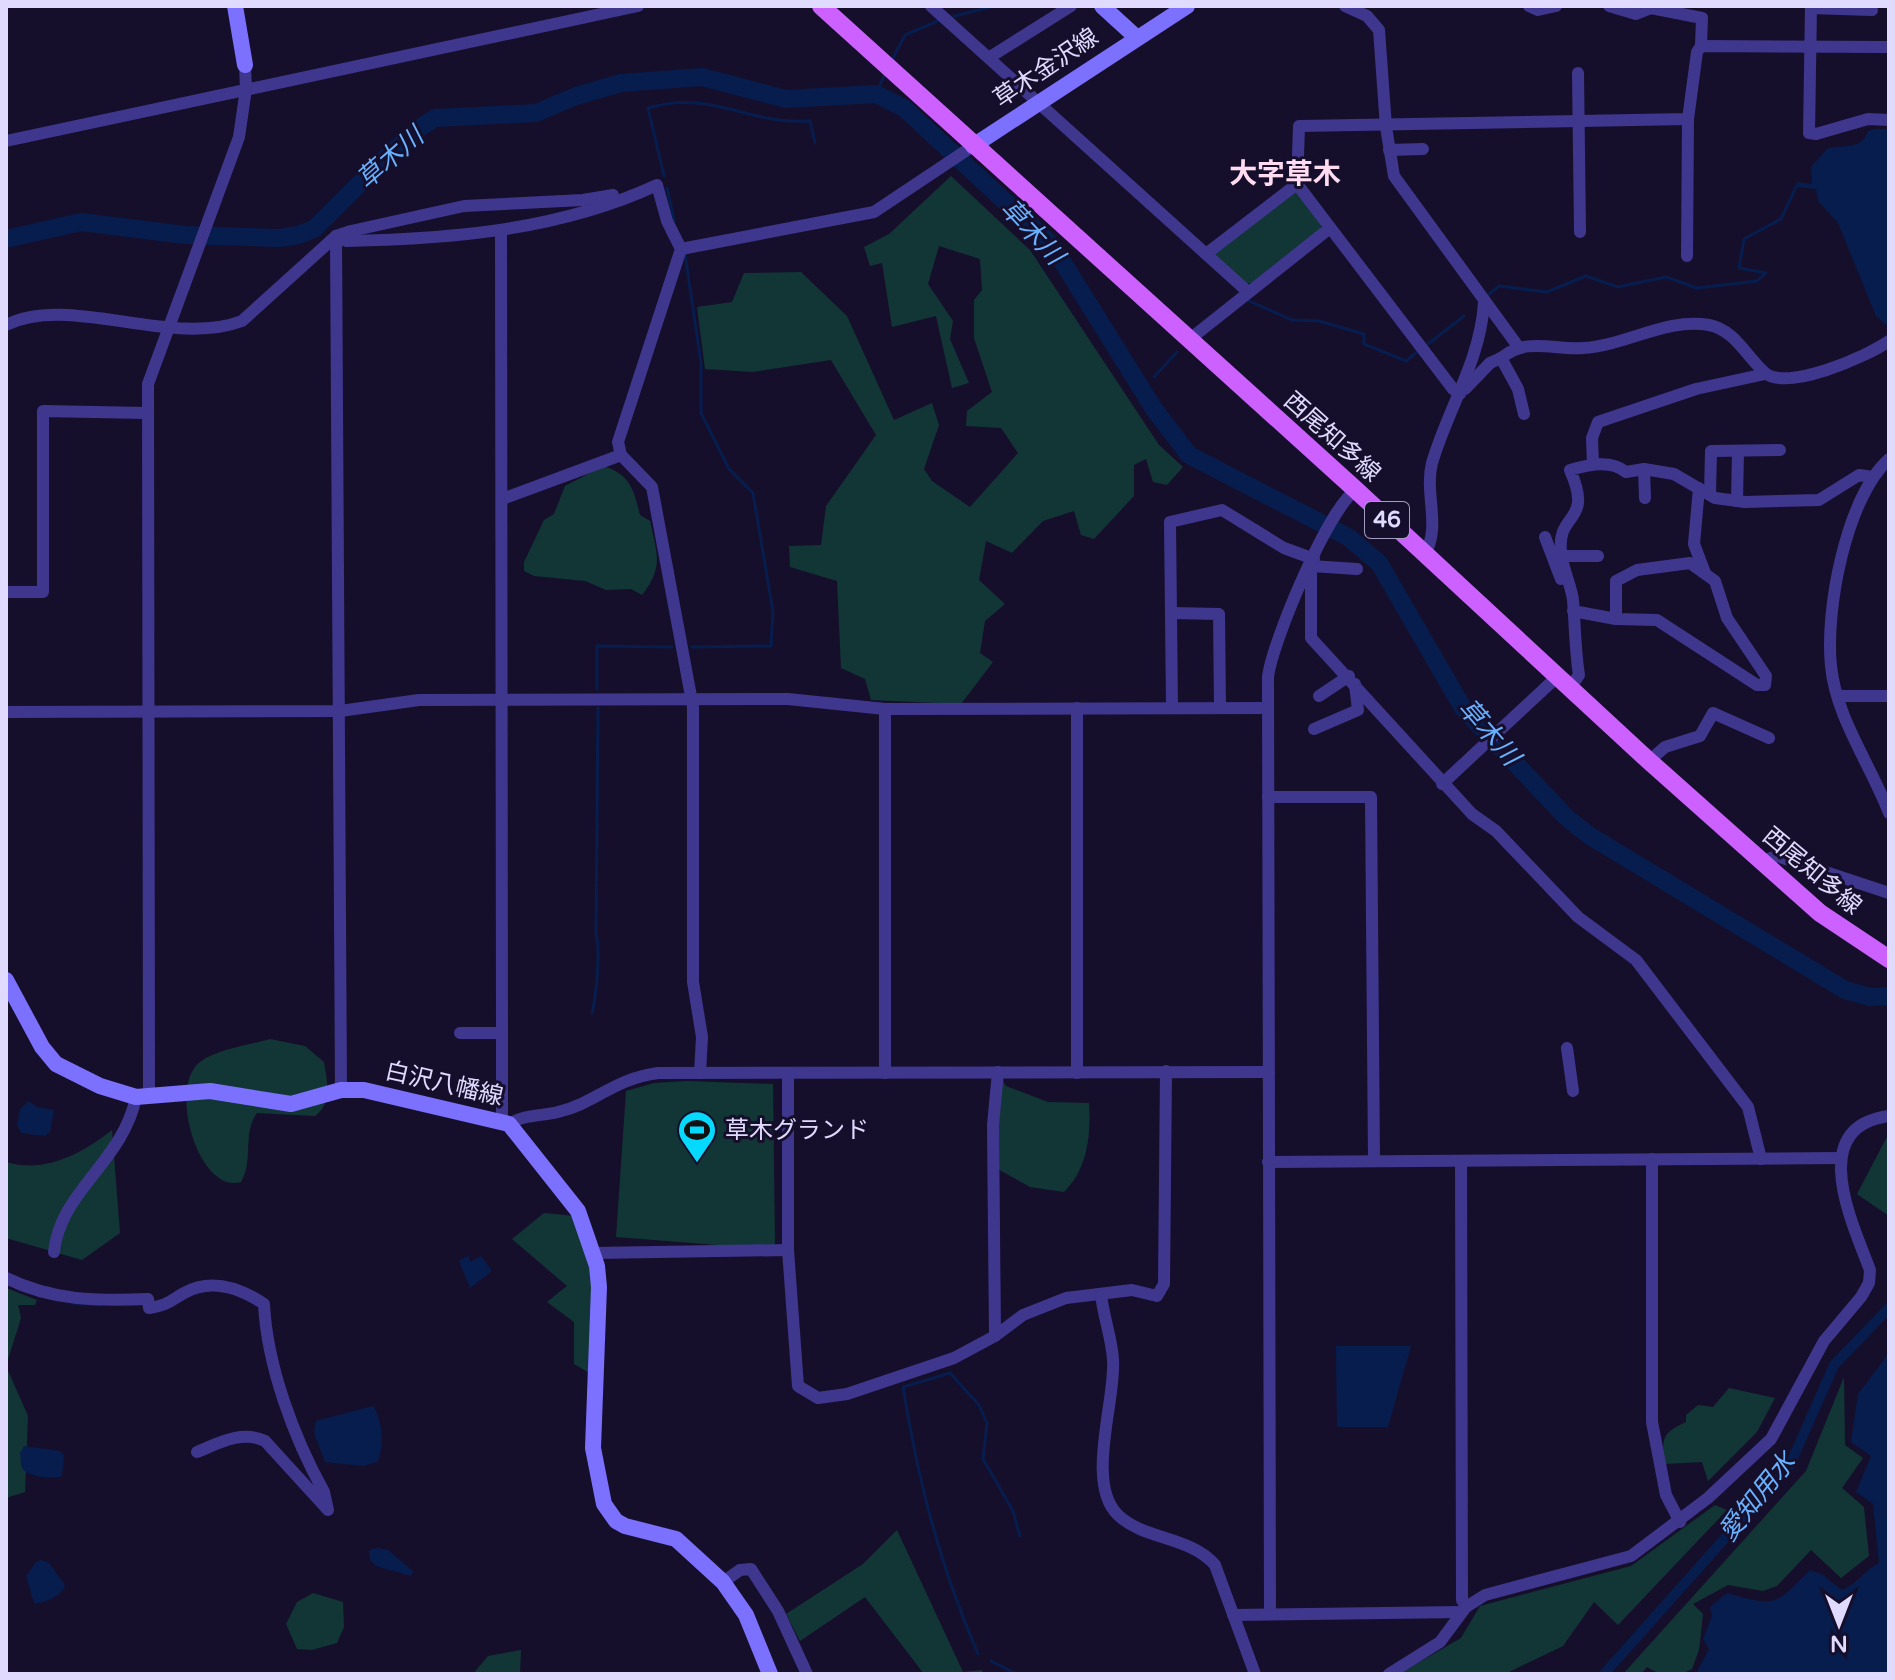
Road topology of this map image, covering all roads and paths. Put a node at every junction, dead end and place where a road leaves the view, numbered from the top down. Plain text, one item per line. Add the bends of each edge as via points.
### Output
1 (235, 6) edge
2 (638, 6) edge
3 (1071, 6) edge
4 (1102, 6) edge
5 (1187, 6) edge
6 (1345, 6) edge
7 (1529, 6) edge
8 (1556, 6) edge
9 (1609, 6) edge
10 (1811, 7) edge
11 (828, 8) edge
12 (1872, 10) dead end
13 (939, 12) edge
14 (1704, 12) edge
15 (1136, 37) junction
16 (1701, 46) junction
17 (1810, 47) junction
18 (1889, 47) edge
19 (990, 57) junction
20 (245, 65) joint
21 (1578, 73) dead end
22 (246, 89) junction
23 (1038, 104) junction
24 (1688, 119) junction
25 (1889, 120) edge
26 (1580, 121) junction
27 (1386, 127) junction
28 (6, 141) edge
29 (968, 149) junction
30 (1423, 149) dead end
31 (1389, 150) junction
32 (1297, 184) junction
33 (645, 191) junction
34 (1330, 228) junction
35 (501, 230) junction
36 (1580, 232) dead end
37 (336, 236) junction
38 (681, 249) junction
39 (1206, 254) junction
40 (1687, 256) dead end
41 (1247, 291) junction
42 (1484, 303) junction
43 (6, 325) edge
44 (166, 328) junction
45 (1190, 339) junction
46 (1889, 341) edge
47 (1517, 345) junction
48 (1501, 358) junction
49 (1765, 374) junction
50 (1461, 391) junction
51 (146, 413) junction
52 (1524, 414) dead end
53 (1780, 450) dead end
54 (1738, 451) junction
55 (621, 455) junction
56 (1889, 459) edge
57 (1593, 464) junction
58 (1644, 469) junction
59 (1873, 477) junction
60 (1356, 490) junction
61 (1704, 491) junction
62 (1645, 498) dead end
63 (502, 499) junction
64 (1737, 501) junction
65 (1545, 537) dead end
66 (1424, 555) junction
67 (1562, 556) junction
68 (1598, 556) dead end
69 (1312, 564) junction
70 (1357, 569) dead end
71 (1705, 573) junction
72 (1569, 587) junction
73 (6, 592) edge
74 (1573, 611) junction
75 (1171, 613) junction
76 (1616, 619) junction
77 (1352, 680) junction
78 (1564, 682) junction
79 (1319, 696) dead end
80 (1840, 696) junction
81 (1889, 696) edge
82 (501, 700) junction
83 (692, 700) junction
84 (1077, 708) junction
85 (1172, 708) junction
86 (1220, 708) junction
87 (1268, 708) junction
88 (885, 709) junction
89 (148, 711) junction
90 (340, 711) junction
91 (6, 712) edge
92 (1314, 729) dead end
93 (1769, 738) dead end
94 (1649, 761) junction
95 (1442, 784) junction
96 (1268, 797) junction
97 (1889, 813) edge
98 (1762, 861) junction
99 (1889, 893) edge
100 (1889, 959) edge
101 (6, 980) edge
102 (460, 1033) dead end
103 (502, 1033) junction
104 (1567, 1048) dead end
105 (1166, 1071) junction
106 (998, 1072) junction
107 (1269, 1072) junction
108 (700, 1073) junction
109 (788, 1073) junction
110 (885, 1073) junction
111 (1077, 1073) junction
112 (341, 1090) junction
113 (1573, 1091) dead end
114 (142, 1096) junction
115 (1889, 1116) edge
116 (506, 1122) junction
117 (1840, 1158) junction
118 (1652, 1159) junction
119 (1761, 1159) junction
120 (1374, 1160) junction
121 (1461, 1161) junction
122 (1268, 1162) junction
123 (788, 1250) junction
124 (54, 1252) dead end
125 (593, 1253) junction
126 (6, 1278) edge
127 (1101, 1294) junction
128 (995, 1336) junction
129 (197, 1452) dead end
130 (1680, 1522) junction
131 (723, 1582) junction
132 (1464, 1609) junction
133 (1270, 1613) junction
134 (1233, 1615) junction
135 (770, 1674) edge
136 (807, 1674) edge
137 (1255, 1674) edge
138 (1389, 1674) edge

1 - 20 main road
2 - 22 street
3 - 19 street
4 - 15 main road
5 - 15 main road, 草木金沢線
6 - 27 street via 1367,16 1379,30
7 - 8 street
9 - 14 street via 1636,14 1651,8
10 - 12 street
10 - 17 street
11 - 29 main road, 西尾知多線 / 46
13 - 19 street
14 - 16 street
15 - 23 main road, 草木金沢線
16 - 17 street
16 - 24 street
17 - 18 street
17 - 25 street via 1809,133 1868,119
19 - 23 street
20 - 22 street
21 - 26 street
22 - 28 street
22 - 44 street via 239,137
23 - 29 main road, 草木金沢線
23 - 39 street
24 - 26 street
24 - 40 street
26 - 27 street
26 - 36 street
27 - 31 street
27 - 32 street via 1299,126
29 - 38 street via 874,212
29 - 45 main road, 西尾知多線 / 46
30 - 31 street
31 - 42 street via 1394,176 1411,204 1473,280
32 - 34 street
32 - 39 street
33 - 35 street via 535,226
33 - 37 street via 464,206
33 - 38 street via 657,185
34 - 41 street
34 - 50 street via 1453,389
35 - 37 street via 379,240 346,241
35 - 63 street
37 - 44 street via 242,321 228,327
37 - 90 street
38 - 55 street via 619,434
39 - 41 street
41 - 45 street
42 - 47 street
42 - 50 street via 1480,340
43 - 44 street via 24,316 45,315
44 - 51 street via 149,374
45 - 60 main road, 西尾知多線 / 46
46 - 49 street via 1810,376 1784,380
47 - 48 street
47 - 49 street via 1586,348 1698,323 1727,332
48 - 50 street
48 - 52 street
49 - 57 street via 1696,389 1598,422 1592,438
50 - 66 street via 1432,464 1428,486 1433,531
51 - 73 street via 43,411 43,592
51 - 89 street
53 - 54 street
54 - 61 street via 1711,451
54 - 64 street
55 - 63 street
55 - 83 street via 652,487
56 - 59 street
57 - 58 street via 1626,472
57 - 67 street via 1570,470 1579,506 1561,535
58 - 61 street via 1684,477
58 - 62 street
59 - 64 street via 1859,475 1819,500
59 - 80 street via 1847,533 1832,616 1831,667
60 - 66 main road, 西尾知多線 / 46
60 - 69 street via 1334,515
61 - 64 street
61 - 71 street via 1694,544
63 - 82 street
65 - 72 street
66 - 78 main road, 西尾知多線 / 46
67 - 68 street
67 - 72 street
69 - 70 street
69 - 75 street via 1222,510 1170,522
69 - 77 street via 1311,638
69 - 87 street via 1270,658
71 - 76 street via 1680,562 1637,570 1616,581
71 - 76 street via 1715,581 1727,618 1766,676 1765,685 1757,685 1657,620
72 - 74 street
74 - 76 street
74 - 78 street via 1579,675
75 - 85 street
75 - 86 street via 1219,614
77 - 79 street
77 - 92 street via 1358,710
77 - 95 street
78 - 94 main road, 西尾知多線 / 46
78 - 95 street
80 - 81 street
80 - 97 street
82 - 83 street
82 - 90 street via 419,700
82 - 103 street
83 - 88 street via 788,699
83 - 108 street via 693,982 702,1037
84 - 85 street
84 - 88 street
84 - 111 street
85 - 86 street
86 - 87 street
87 - 96 street
88 - 110 street
89 - 90 street
89 - 91 street
89 - 114 street
90 - 112 street
93 - 94 street via 1713,713 1700,736 1665,747
94 - 98 main road, 西尾知多線 / 46
95 - 119 street via 1548,881 1578,917 1636,960 1748,1107
96 - 107 street
96 - 120 street via 1371,797
98 - 99 street via 1777,856
98 - 100 main road, 西尾知多線 / 46 via 1820,913
101 - 114 main road, 白沢八幡線 via 56,1064 100,1086
102 - 103 street
103 - 116 street
104 - 113 street
105 - 107 street
105 - 111 street
105 - 127 street via 1164,1284 1157,1296 1132,1290
106 - 110 street
106 - 111 street
106 - 128 street via 993,1125
107 - 122 street
108 - 109 street
108 - 116 street via 623,1080 563,1111
109 - 110 street
109 - 123 street
112 - 114 main road, 白沢八幡線 via 291,1104 210,1091
112 - 116 main road, 白沢八幡線 via 364,1090
114 - 124 street via 107,1162 79,1190 57,1231
115 - 117 street via 1860,1125
116 - 125 main road, 白沢八幡線 via 578,1211
117 - 119 street
117 - 130 street via 1842,1188 1870,1270 1869,1283 1824,1341 1771,1439
118 - 119 street
118 - 121 street
118 - 130 street via 1652,1422 1666,1495
120 - 121 street
120 - 122 street
121 - 132 street
122 - 133 street
123 - 125 street
123 - 128 street via 798,1386 804,1393 818,1398 847,1394 954,1358
125 - 131 main road, 白沢八幡線 via 600,1335 593,1448 604,1504 625,1526 676,1539
126 - 129 street via 71,1299 148,1299 149,1308 171,1303 198,1286 240,1290 264,1304 267,1345 280,1390 328,1510 257,1437 240,1436
127 - 128 street via 1053,1302
127 - 134 street via 1113,1358 1105,1445 1109,1503 1125,1520 1209,1558
130 - 132 street via 1631,1556 1499,1590
131 - 135 main road, 白沢八幡線 via 746,1615
131 - 136 street via 751,1569 778,1611
132 - 133 street
132 - 138 street via 1440,1642
133 - 134 street
134 - 137 street

